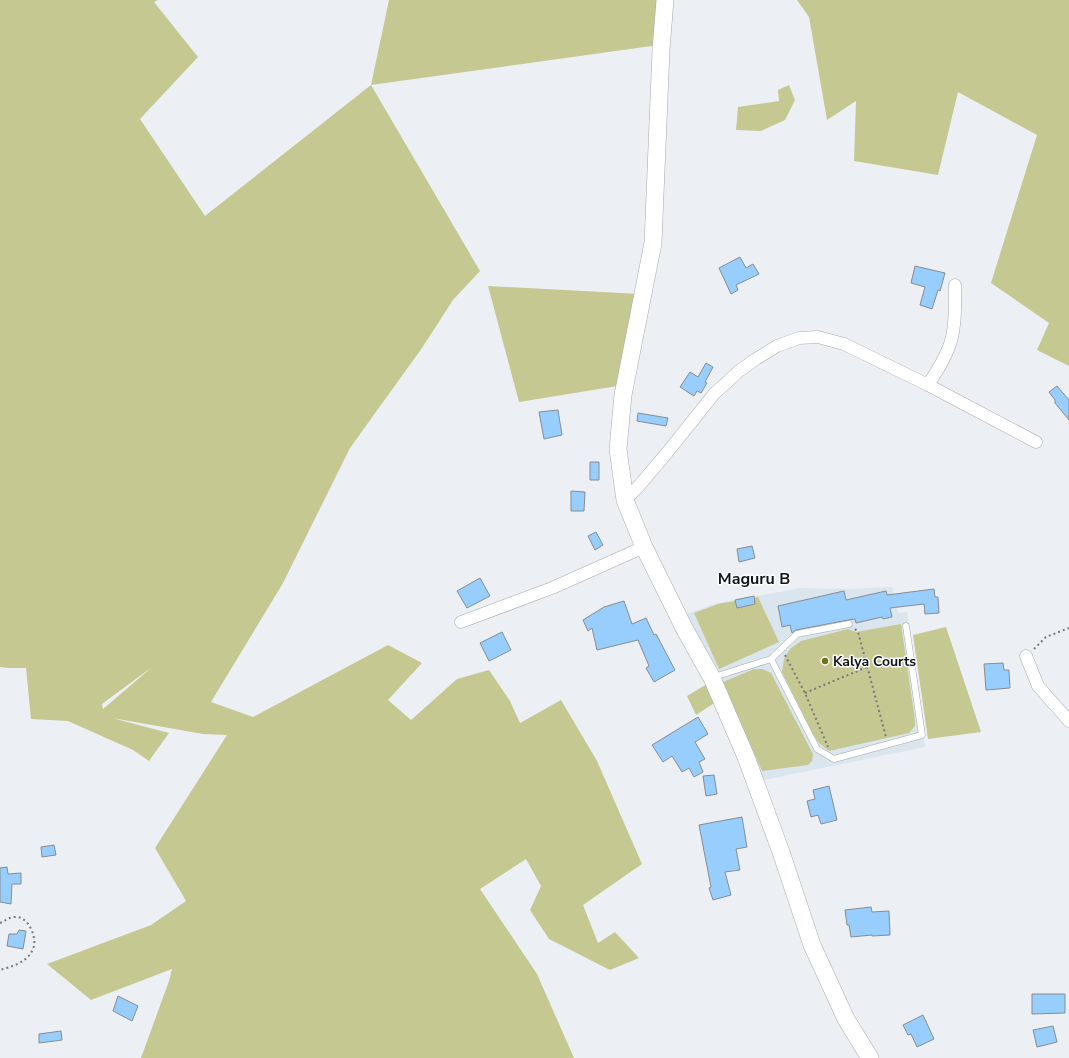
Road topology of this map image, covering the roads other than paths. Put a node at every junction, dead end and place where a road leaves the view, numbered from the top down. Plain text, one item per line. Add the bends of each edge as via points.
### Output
1 (666, 0) edge
2 (955, 285) dead end
3 (928, 385) junction
4 (1036, 442) dead end
5 (625, 500) junction
6 (644, 547) junction
7 (460, 622) dead end
8 (849, 624) road end
9 (906, 626) dead end
10 (1026, 656) road end
11 (771, 659) junction
12 (712, 678) junction
13 (1069, 721) edge
14 (870, 1058) edge

1 - 5 street via 661,50 654,243 623,395 618,449
2 - 3 street via 955,313 951,340 944,359
3 - 4 street
3 - 5 street via 844,344 818,337 799,338 777,346 744,367 714,394
5 - 6 street
6 - 7 street via 548,590
6 - 12 street
8 - 11 lane via 797,634
9 - 11 lane via 922,735 834,759 817,749
10 - 13 street via 1038,686
11 - 12 lane
12 - 14 street via 746,757 812,945 846,1019

